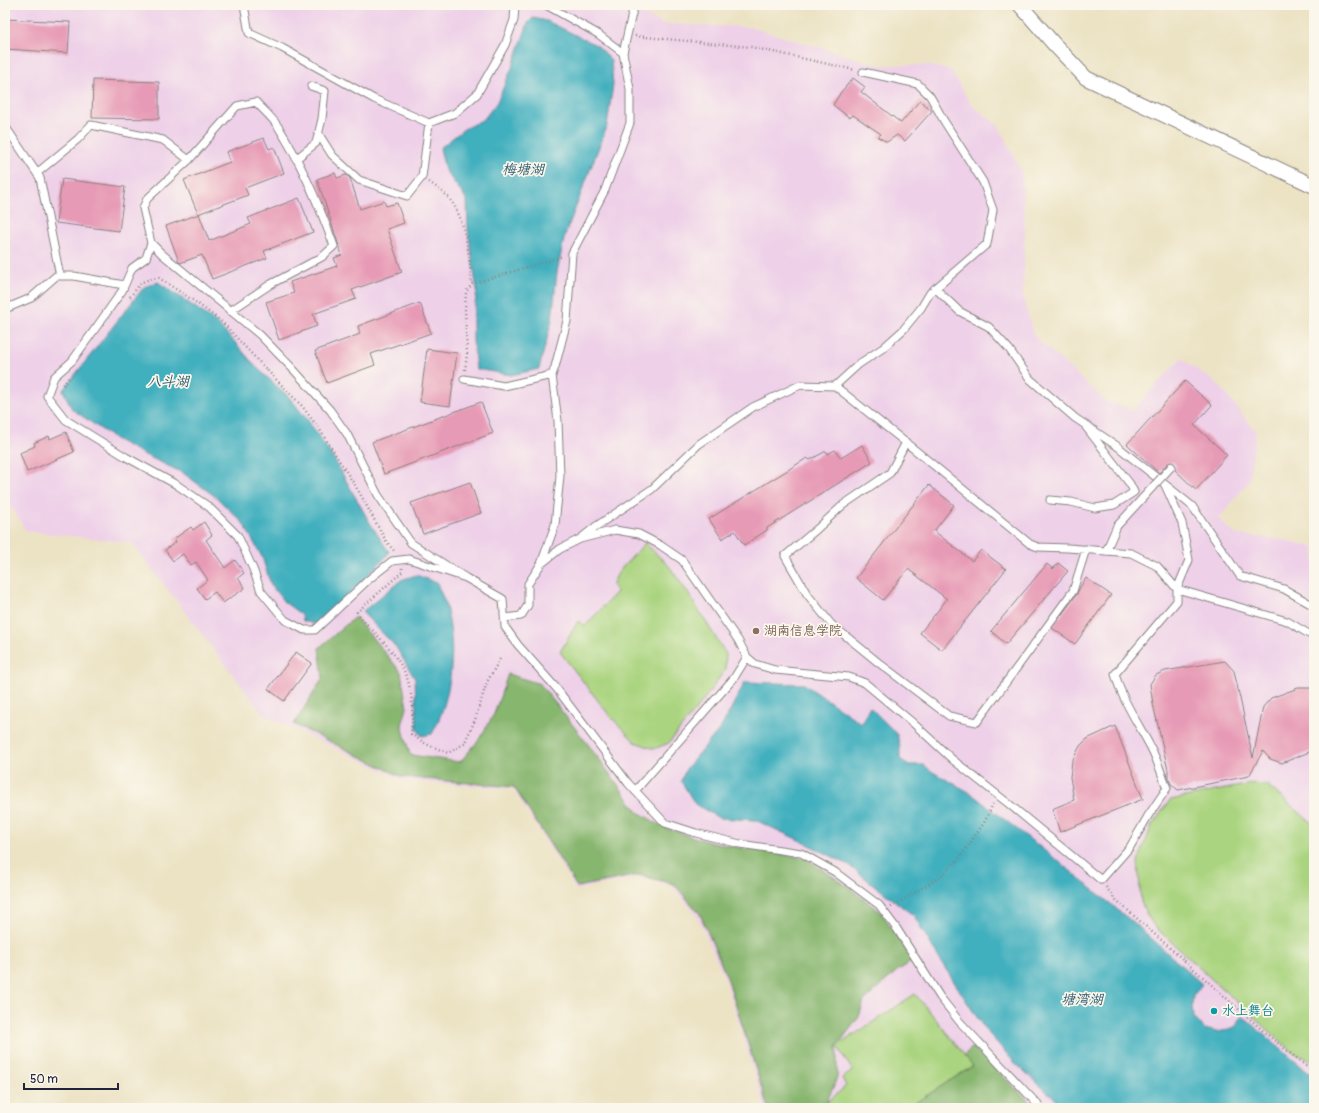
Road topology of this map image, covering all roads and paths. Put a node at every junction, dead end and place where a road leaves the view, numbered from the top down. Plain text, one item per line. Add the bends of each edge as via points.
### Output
1 (244, 5) edge
2 (515, 5) edge
3 (546, 5) edge
4 (634, 5) edge
5 (1020, 5) edge
6 (627, 35) junction
7 (623, 53) junction
8 (863, 72) joint
9 (311, 86) dead end
10 (429, 123) junction
11 (5, 126) edge
12 (318, 133) junction
13 (296, 159) junction
14 (189, 160) junction
15 (37, 174) junction
16 (422, 177) junction
17 (1314, 186) edge
18 (151, 243) junction
19 (572, 253) junction
20 (60, 276) junction
21 (472, 284) junction
22 (124, 285) junction
23 (935, 288) junction
24 (127, 302) dead end
25 (5, 309) edge
26 (230, 310) junction
27 (73, 373) dead end
28 (552, 376) junction
29 (464, 379) joint
30 (63, 385) dead end
31 (835, 386) junction
32 (1082, 422) junction
33 (906, 442) junction
34 (1171, 467) dead end
35 (1164, 484) junction
36 (1050, 500) dead end
37 (580, 539) junction
38 (1086, 549) junction
39 (1106, 551) junction
40 (402, 560) junction
41 (541, 564) junction
42 (466, 578) junction
43 (1177, 589) junction
44 (1314, 606) edge
45 (505, 618) junction
46 (1314, 637) edge
47 (747, 657) junction
48 (500, 658) dead end
49 (635, 791) junction
50 (999, 796) junction
51 (1100, 880) junction
52 (884, 911) junction
53 (1314, 1069) edge
54 (1041, 1108) edge

1 - 10 lane via 249,33 282,48 374,99
2 - 10 lane via 514,20 505,45 478,94 455,113
3 - 7 lane via 598,34
4 - 6 lane
5 - 17 street via 1086,78
6 - 7 lane
6 - 8 path via 751,47
7 - 19 lane via 630,89 630,123 606,190
8 - 23 lane via 918,84 930,96 983,182 993,210 987,244
9 - 12 lane via 325,91
10 - 16 lane
11 - 15 lane
12 - 13 lane via 316,143
12 - 16 lane via 332,155 359,180 407,196
13 - 14 lane via 278,126 256,102 237,106
13 - 26 lane via 311,186 334,246 322,257 271,284
14 - 15 lane via 163,140 91,125
14 - 18 lane via 147,199 143,208
15 - 20 lane via 40,178
16 - 21 path via 442,191 454,205 463,228
18 - 22 lane via 146,258 132,268
18 - 26 lane
19 - 21 path
19 - 28 lane via 567,321
20 - 22 lane
20 - 25 lane via 56,276 31,298
21 - 29 path via 466,292 467,354
22 - 40 lane via 72,361 54,377 47,396 66,420 177,485 209,507 238,536 262,591 285,620 304,630 315,630 368,580 392,561
23 - 31 lane via 903,330 883,348 858,364
23 - 32 lane via 960,311 989,327 1009,349 1030,379
24 - 40 path via 146,280 159,278 222,322 307,412 359,492 386,541
26 - 42 lane via 260,335 330,410 347,434 378,495 411,543
27 - 30 path
28 - 29 lane via 504,386
28 - 41 lane via 558,421 560,476 555,525
31 - 33 lane
31 - 37 lane via 800,385 753,407 699,444 652,489
32 - 35 lane
32 - 36 lane via 1134,492 1114,505 1095,508
33 - 38 lane via 1030,544 1038,548
33 - 38 lane via 890,473 843,505 785,556 807,594 831,624 949,716 977,722 1073,591
34 - 39 lane, bridge via 1117,526
35 - 43 lane via 1182,523 1189,560
35 - 44 lane via 1192,506 1240,576 1284,589
37 - 41 lane via 560,549
37 - 47 lane via 615,530 639,534 682,560
38 - 39 lane
39 - 43 lane via 1131,553 1157,566
40 - 42 lane via 409,559
40 - 48 path via 402,572 357,612 400,662 408,679 413,721 411,734 426,744 448,752 464,744 487,682
41 - 45 lane via 528,584 528,605 521,616
42 - 45 lane via 503,599
43 - 46 lane via 1287,621
43 - 51 lane via 1177,601 1115,674 1135,722 1152,750 1167,788 1130,847
45 - 49 lane via 505,626 518,646 557,689
47 - 49 lane via 734,678
47 - 50 lane via 755,664 775,670 849,677 865,683 953,760
49 - 52 lane via 665,823 740,844 801,853 835,872
50 - 51 lane
50 - 52 path via 958,860 940,877
51 - 53 path via 1114,898 1270,1037 1310,1069
52 - 54 lane via 940,997 960,1022

